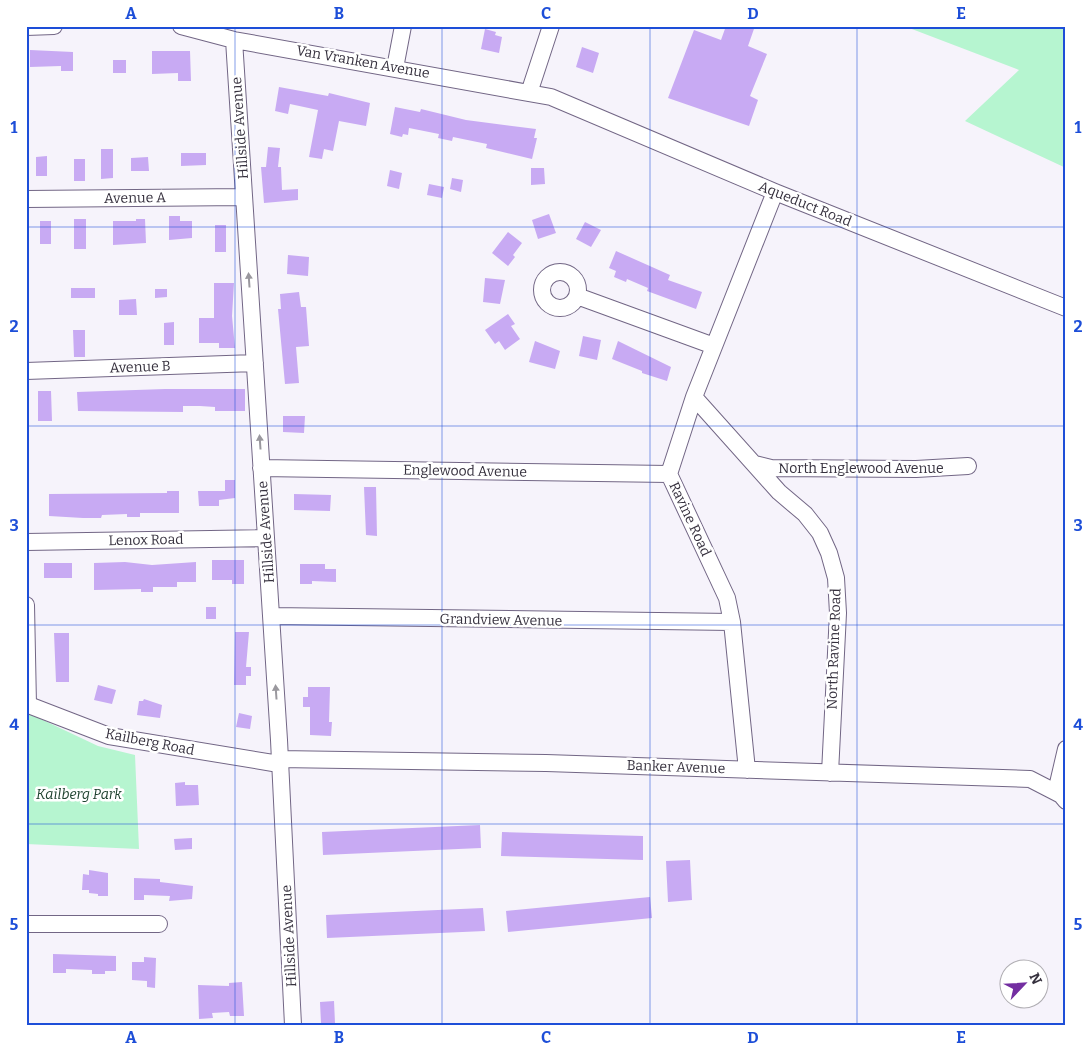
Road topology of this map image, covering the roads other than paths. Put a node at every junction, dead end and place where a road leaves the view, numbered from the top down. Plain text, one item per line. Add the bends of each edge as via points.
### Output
1 (54, 26) edge
2 (181, 26) edge
3 (403, 26) edge
4 (551, 26) edge
5 (26, 27) edge
6 (234, 40) junction
7 (395, 68) junction
8 (537, 94) junction
9 (775, 192) junction
10 (244, 197) junction
11 (26, 199) edge
12 (577, 296) dead end
13 (1066, 308) edge
14 (714, 346) junction
15 (255, 363) junction
16 (26, 372) edge
17 (694, 397) junction
18 (755, 464) junction
19 (968, 466) dead end
20 (261, 468) junction
21 (669, 474) junction
22 (266, 538) junction
23 (26, 542) edge
24 (26, 605) edge
25 (271, 616) junction
26 (732, 622) junction
27 (27, 705) edge
28 (1066, 749) edge
29 (279, 761) junction
30 (747, 770) junction
31 (830, 773) junction
32 (1061, 797) edge
33 (26, 924) edge
34 (159, 924) dead end
35 (294, 1025) edge

1 - 5 street
2 - 6 street, Van Vranken Avenue
3 - 7 street
4 - 8 street
6 - 7 street, Van Vranken Avenue
6 - 10 street, Hillside Avenue
7 - 8 street, Van Vranken Avenue
8 - 9 street, Aqueduct Road
9 - 13 street, Aqueduct Road
9 - 14 street, Ravine Road
10 - 11 street, Avenue A
15 -> 10 street, Hillside Avenue
12 - 14 street
14 - 17 street, Ravine Road
15 - 16 street, Avenue B
20 -> 15 street, Hillside Avenue
17 - 18 street, North Ravine Road
17 - 21 street, Ravine Road
18 - 19 street, North Englewood Avenue via 771,468
18 - 31 street, North Ravine Road via 820,533 836,578 838,613
20 - 21 street, Englewood Avenue
20 - 22 street, Hillside Avenue
21 - 26 street, Ravine Road via 727,598
22 - 23 street, Lenox Road
22 - 25 street, Hillside Avenue
24 - 27 street
25 - 26 street, Grandview Avenue
29 -> 25 street, Hillside Avenue
26 - 30 street, Ravine Road
27 - 29 street, Kailberg Road via 109,736
28 - 32 street
29 - 30 street, Banker Avenue via 546,763
29 - 35 street, Hillside Avenue
30 - 31 street, Banker Avenue
31 - 32 street, Banker Avenue via 1030,779
33 - 34 street

